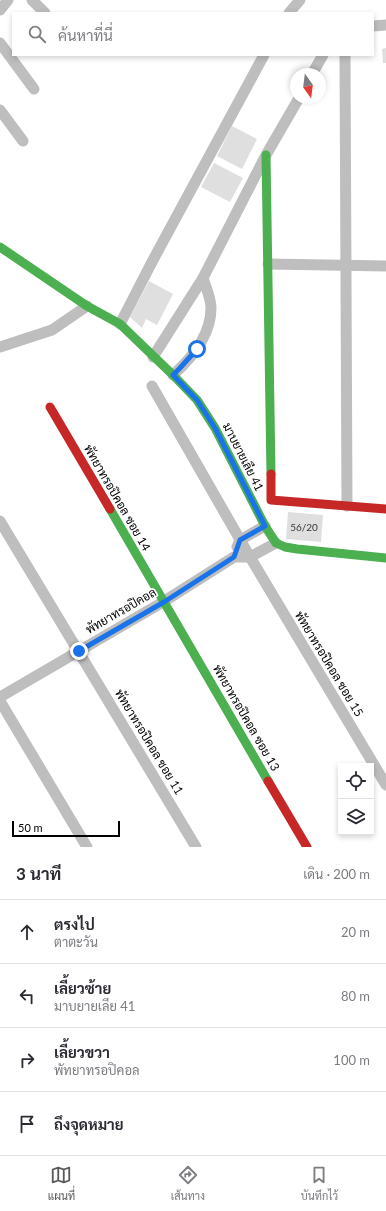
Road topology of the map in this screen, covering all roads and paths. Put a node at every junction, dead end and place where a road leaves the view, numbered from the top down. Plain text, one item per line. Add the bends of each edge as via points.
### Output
1 (8, 0) edge
2 (32, 0) edge
3 (300, 0) edge
4 (0, 10) edge
5 (44, 12) edge
6 (290, 12) edge
7 (386, 25) edge
8 (374, 26) edge
9 (0, 43) edge
10 (263, 56) edge
11 (322, 56) edge
12 (345, 56) edge
13 (315, 68) edge
14 (34, 89) dead end
15 (296, 104) edge
16 (0, 110) edge
17 (23, 141) dead end
18 (266, 155) junction
19 (0, 247) edge
20 (268, 264) junction
21 (346, 265) junction
22 (386, 266) edge
23 (203, 278) junction
24 (87, 306) junction
25 (120, 324) junction
26 (0, 347) edge
27 (153, 357) junction
28 (173, 375) junction
29 (152, 386) dead end
30 (50, 408) dead end
31 (347, 506) junction
32 (386, 509) edge
33 (0, 520) edge
34 (265, 526) junction
35 (240, 540) junction
36 (276, 543) junction
37 (234, 557) junction
38 (250, 557) junction
39 (386, 558) edge
40 (164, 602) junction
41 (79, 651) junction
42 (0, 697) edge
43 (0, 701) edge
44 (386, 785) edge
45 (86, 847) edge
46 (196, 847) edge
47 (307, 847) edge

1 - 4 street
2 - 5 street
3 - 6 street
7 - 8 street
9 - 14 street
10 - 25 street
11 - 13 street
12 - 21 street
15 - 18 street
16 - 17 street
18 - 20 street
18 - 23 street
19 - 24 street, มาบยายเลีย 41
20 - 21 street
20 - 31 street via 272,500
21 - 22 street
21 - 31 street
23 - 27 street
23 - 28 street via 209,296 210,320 197,349
24 - 25 street, มาบยายเลีย 41
24 - 26 street via 52,330
25 - 27 street, มาบยายเลีย 41
27 - 28 street, มาบยายเลีย 41
28 - 34 street, มาบยายเลีย 41 via 197,400 215,428
29 - 35 street, พัทยาทรอปิคอล ซอย 15
30 - 40 street, พัทยาทรอปิคอล ซอย 14
31 - 32 street
33 - 41 street, พัทยาทรอปิคอล ซอย 11
34 - 35 street
34 - 36 street, มาบยายเลีย 41
35 - 37 street
35 - 38 street, พัทยาทรอปิคอล ซอย 15
36 - 38 street
36 - 39 street via 297,549
37 - 38 street
37 - 40 street, พัทยาทรอปิคอล
38 - 44 street, พัทยาทรอปิคอล ซอย 15
40 - 41 street, พัทยาทรอปิคอล
40 - 47 street, พัทยาทรอปิคอล ซอย 13
41 - 42 street, พัทยาทรอปิคอล
41 - 46 street, พัทยาทรอปิคอล ซอย 11
43 - 45 street

